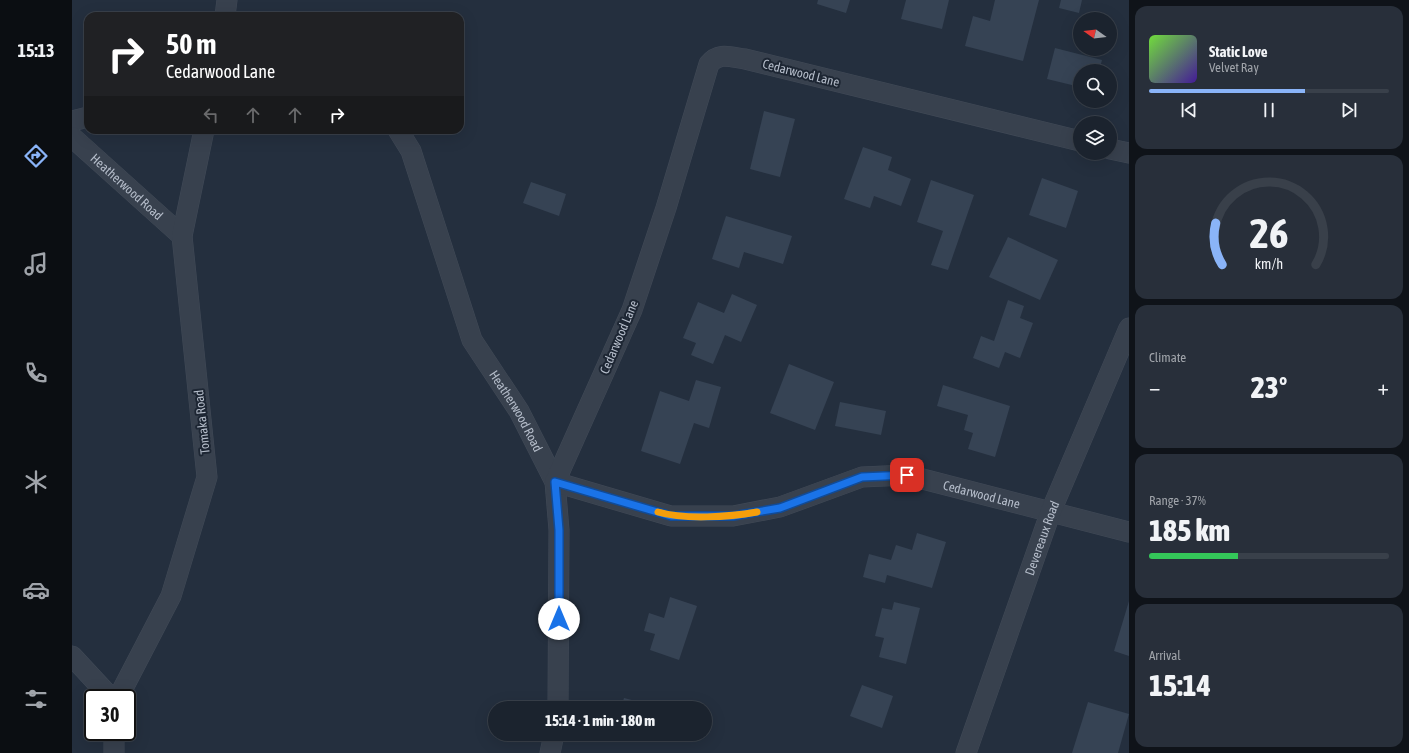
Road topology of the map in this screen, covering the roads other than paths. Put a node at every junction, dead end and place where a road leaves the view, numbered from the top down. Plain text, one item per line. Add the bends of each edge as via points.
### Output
1 (227, 0) edge
2 (226, 12) edge
3 (84, 118) edge
4 (72, 121) edge
5 (203, 134) edge
6 (400, 134) edge
7 (72, 137) edge
8 (1073, 139) edge
9 (1117, 150) edge
10 (1129, 153) edge
11 (182, 236) junction
12 (1129, 328) edge
13 (555, 482) junction
14 (1051, 511) junction
15 (1129, 532) edge
16 (72, 656) edge
17 (103, 689) edge
18 (123, 689) edge
19 (558, 701) edge
20 (114, 741) edge
21 (553, 741) edge
22 (114, 753) edge
23 (550, 753) edge
24 (966, 753) edge

1 - 2 street
3 - 4 street
5 - 11 street, Tomaka Road
6 - 13 street, Heatherwood Road via 411,151 472,340 519,411
7 - 11 street, Heatherwood Road
8 - 13 street, Cedarwood Lane via 745,59 721,56 715,58 709,64 632,310
9 - 10 street
11 - 18 street, Tomaka Road via 207,477 171,596
12 - 14 street, Devereaux Road
13 - 14 street, Cedarwood Lane via 671,516 733,516 780,508 862,477 907,475
13 - 19 street, Heatherwood Road via 559,530
14 - 15 street, Cedarwood Lane
14 - 24 street, Devereaux Road
16 - 17 street
20 - 22 street
21 - 23 street

